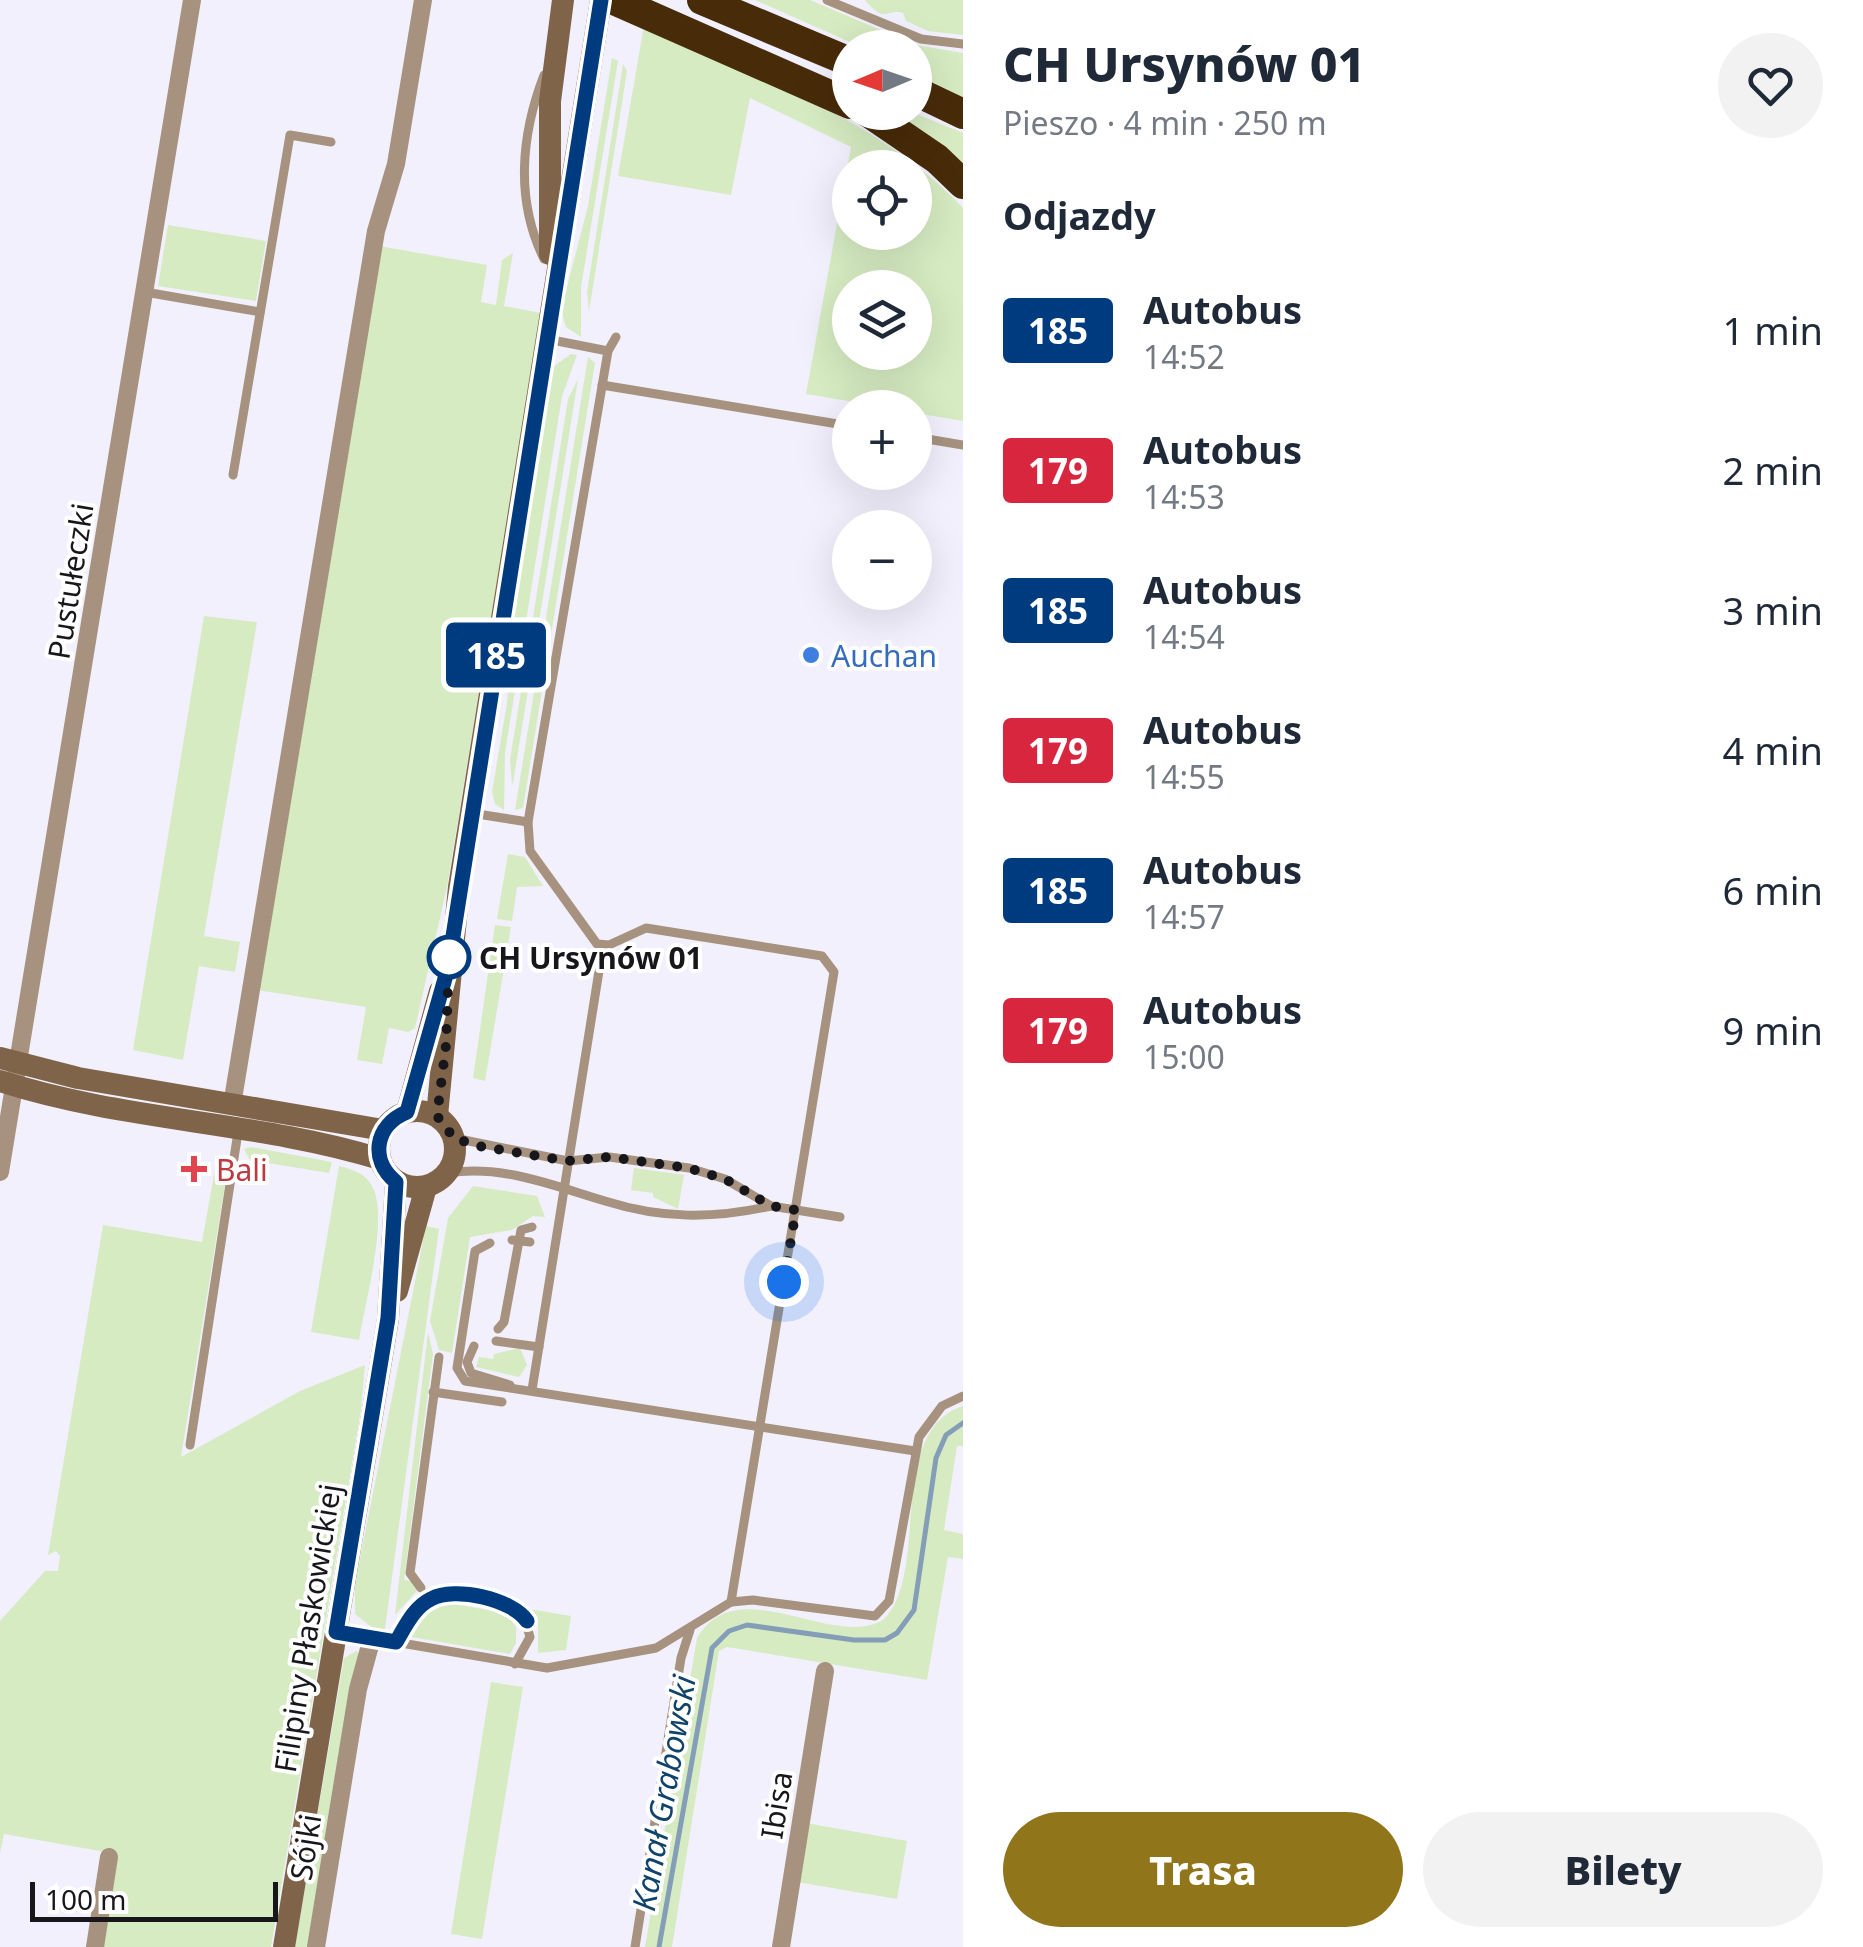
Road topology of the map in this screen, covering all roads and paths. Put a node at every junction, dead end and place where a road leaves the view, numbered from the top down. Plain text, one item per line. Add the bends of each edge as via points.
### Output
1 (192, 0) edge
2 (424, 0) edge
3 (563, 0) edge
4 (601, 0) edge
5 (614, 0) edge
6 (702, 0) edge
7 (827, 0) edge
8 (724, 6) edge
9 (963, 44) edge
10 (832, 54) edge
11 (832, 96) edge
12 (932, 99) edge
13 (963, 114) edge
14 (894, 130) edge
15 (331, 142) dead end
16 (963, 184) edge
17 (145, 292) junction
18 (553, 302) junction
19 (260, 312) junction
20 (616, 337) dead end
21 (547, 339) junction
22 (608, 350) junction
23 (602, 385) junction
24 (832, 423) edge
25 (932, 440) edge
26 (963, 445) edge
27 (232, 476) dead end
28 (470, 813) junction
29 (528, 822) junction
30 (603, 946) junction
31 (448, 968) junction
32 (8, 1072) edge
33 (232, 1105) junction
34 (407, 1112) junction
35 (437, 1116) junction
36 (238, 1128) junction
37 (383, 1130) junction
38 (454, 1138) junction
39 (380, 1159) junction
40 (568, 1161) junction
41 (0, 1172) edge
42 (448, 1173) junction
43 (396, 1182) junction
44 (564, 1186) junction
45 (426, 1187) junction
46 (771, 1206) junction
47 (796, 1210) junction
48 (840, 1217) dead end
49 (557, 1231) junction
50 (525, 1242) junction
51 (490, 1243) dead end
52 (554, 1246) junction
53 (527, 1258) junction
54 (552, 1262) junction
55 (484, 1278) dead end
56 (470, 1280) junction
57 (480, 1308) dead end
58 (466, 1311) junction
59 (388, 1318) junction
60 (498, 1329) dead end
61 (462, 1338) junction
62 (496, 1346) dead end
63 (539, 1347) junction
64 (438, 1357) dead end
65 (512, 1386) junction
66 (532, 1390) junction
67 (434, 1392) junction
68 (963, 1396) edge
69 (502, 1402) dead end
70 (760, 1426) junction
71 (190, 1445) dead end
72 (915, 1452) junction
73 (420, 1588) dead end
74 (731, 1602) junction
75 (690, 1630) junction
76 (336, 1632) junction
77 (372, 1638) junction
78 (396, 1642) junction
79 (514, 1664) junction
80 (825, 1671) dead end
81 (110, 1857) dead end
82 (95, 1947) edge
83 (284, 1947) edge
84 (316, 1947) edge
85 (635, 1947) edge
86 (781, 1947) edge

1 - 17 street, Pustułeczki
2 - 33 street via 396,164 376,230
3 - 18 main road via 549,152
4 - 18 main road
5 - 11 highway
6 - 8 highway
7 - 9 lane via 922,38
8 - 10 highway
12 - 13 highway
14 - 16 highway
15 - 19 lane via 290,135
17 - 19 lane
17 - 32 street, Pustułeczki
18 - 21 main road
19 - 27 lane
20 - 22 lane
21 - 22 lane
21 - 28 main road
22 - 23 lane
23 - 24 lane
23 - 29 lane
25 - 26 lane
28 - 29 lane
28 - 31 main road
29 - 30 lane via 530,851 588,938
30 - 40 lane
30 - 47 lane via 646,928 822,956 831,965
31 - 34 main road
31 - 35 main road
32 - 33 main road
32 - 36 main road
32 - 41 street, Pustułeczki
33 - 37 main road
34 - 35 main road
34 - 37 main road
35 - 38 main road
36 - 39 main road
36 - 71 lane
37 - 39 main road
38 - 40 lane
38 - 42 main road
39 - 43 main road
40 - 44 lane
40 - 46 lane via 609,1157 688,1168 725,1179
42 - 44 lane via 481,1171
42 - 45 main road
43 - 45 main road
43 - 59 main road, Filipiny Płaskowickiej
44 - 46 lane via 634,1209 700,1218
44 - 49 lane
45 - 59 main road, Filipiny Płaskowickiej
46 - 47 lane
47 - 48 lane
47 - 70 lane
49 - 50 lane via 522,1229
49 - 52 lane
50 - 52 lane
50 - 53 lane
51 - 56 lane via 475,1251
52 - 54 lane
53 - 54 lane
53 - 60 lane via 509,1276
54 - 63 lane
55 - 56 lane
56 - 58 lane
57 - 58 lane
58 - 61 lane
59 - 76 main road, Filipiny Płaskowickiej
61 - 65 lane via 472,1347 472,1373
61 - 65 lane via 462,1380
62 - 63 lane
63 - 66 lane
64 - 67 lane
65 - 66 lane
66 - 70 lane
67 - 69 lane
67 - 73 lane via 410,1574
68 - 72 lane via 934,1413
70 - 72 lane
70 - 74 lane
72 - 74 lane via 883,1610 868,1617
74 - 75 lane
75 - 79 lane via 656,1648 576,1664
75 - 85 lane
76 - 77 street
76 - 83 main road, Filipiny Płaskowickiej
77 - 78 lane
77 - 84 street, Sójki
78 - 79 lane
78 - 79 lane via 426,1600 445,1594 476,1598 514,1607 527,1621 530,1637
80 - 86 street, Ibisa
81 - 82 street

